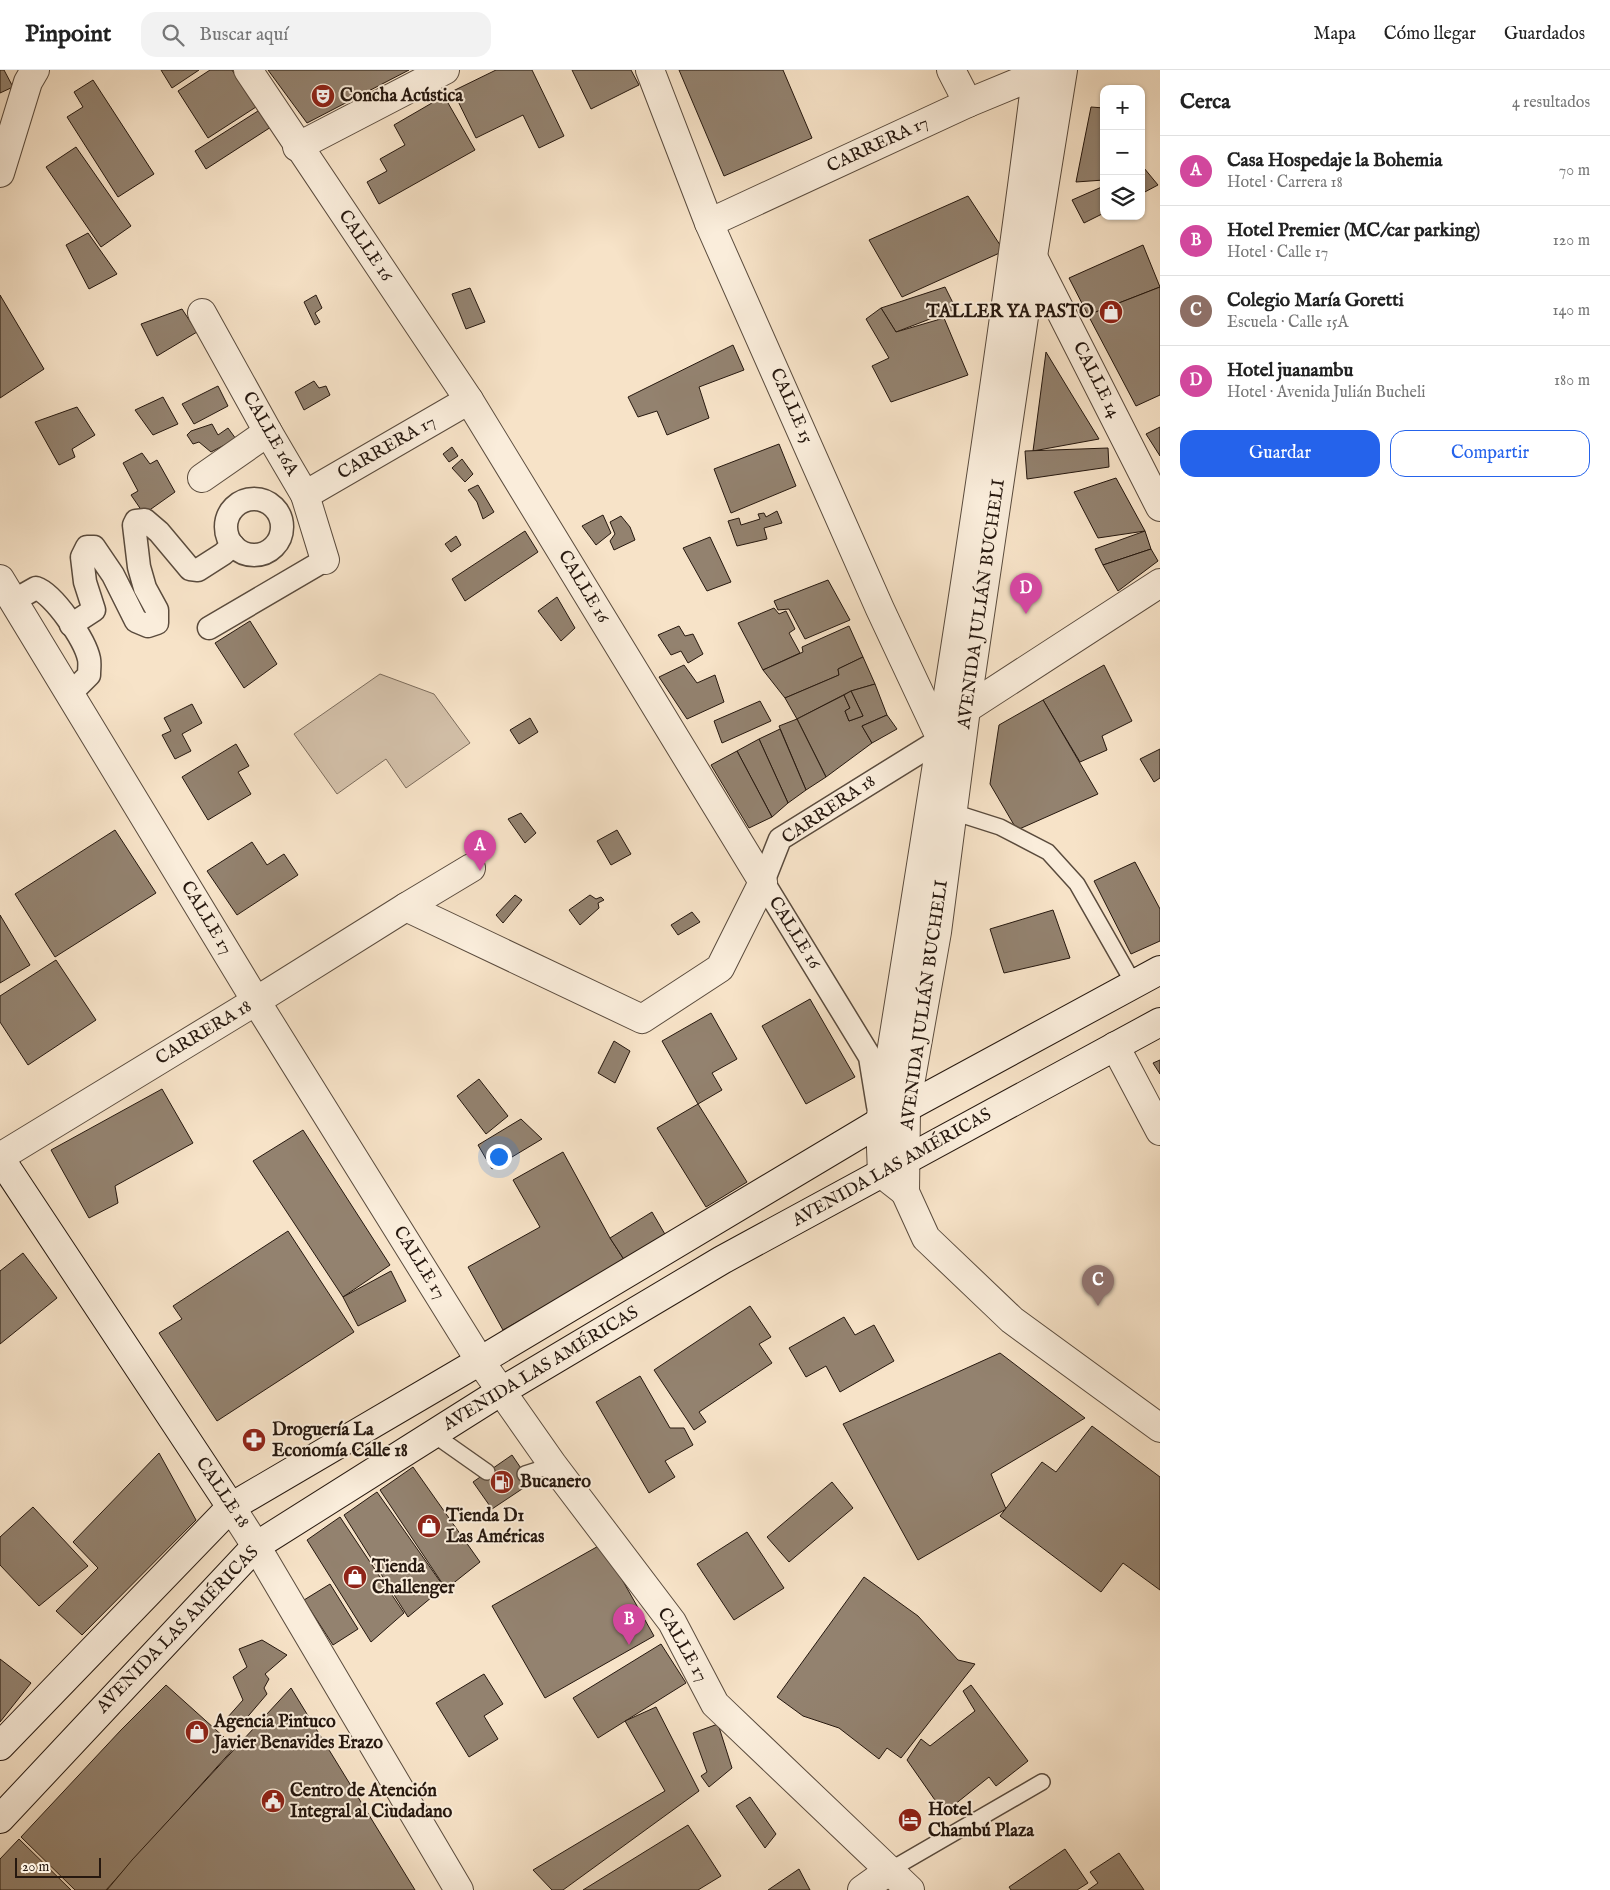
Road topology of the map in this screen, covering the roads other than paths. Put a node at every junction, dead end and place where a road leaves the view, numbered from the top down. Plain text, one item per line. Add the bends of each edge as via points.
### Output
1 (248, 70) edge
2 (444, 70) edge
3 (650, 70) edge
4 (951, 70) edge
5 (1064, 70) edge
6 (1041, 72) edge
7 (28, 74) edge
8 (968, 103) junction
9 (298, 147) junction
10 (0, 173) edge
11 (709, 223) junction
12 (1017, 228) junction
13 (1033, 256) junction
14 (202, 313) dead end
15 (470, 400) junction
16 (268, 432) junction
17 (202, 478) dead end
18 (305, 495) junction
19 (1160, 507) edge
20 (276, 509) junction
21 (233, 545) junction
22 (325, 560) joint
23 (1160, 583) edge
24 (7, 590) edge
25 (71, 625) junction
26 (209, 628) dead end
27 (70, 694) junction
28 (966, 709) junction
29 (941, 739) junction
30 (953, 812) junction
31 (470, 868) dead end
32 (762, 882) junction
33 (406, 908) junction
34 (1160, 970) edge
35 (1134, 984) junction
36 (256, 1001) junction
37 (1160, 1022) edge
38 (1115, 1046) junction
39 (906, 1107) junction
40 (880, 1122) junction
41 (1160, 1131) edge
42 (0, 1157) edge
43 (905, 1161) junction
44 (882, 1174) junction
45 (905, 1192) junction
46 (480, 1362) junction
47 (500, 1392) junction
48 (1160, 1428) edge
49 (433, 1434) junction
50 (553, 1465) junction
51 (487, 1472) dead end
52 (525, 1474) dead end
53 (231, 1508) junction
54 (256, 1546) junction
55 (0, 1746) edge
56 (1042, 1782) dead end
57 (0, 1819) edge
58 (890, 1870) junction
59 (458, 1890) edge
60 (862, 1890) edge
61 (910, 1890) edge

1 - 9 street, CALLE 16
2 - 9 street
3 - 11 street, CALLE 15
4 - 8 street
5 - 13 street, AVENIDA JULIÁN BUCHELI
6 - 8 street, CARRERA 17
6 - 12 street, AVENIDA JULIÁN BUCHELI
7 - 10 street
8 - 11 street, CARRERA 17
9 - 15 street, CALLE 16
11 - 29 street, CALLE 15
12 - 13 street, CALLE 14
12 - 29 street, AVENIDA JULIÁN BUCHELI
13 - 19 street, CALLE 14
13 - 28 street, AVENIDA JULIÁN BUCHELI
14 - 16 street, CALLE 16A
15 - 18 street, CARRERA 17
15 - 32 street, CALLE 16
16 - 17 street
16 - 18 street, CALLE 16A
18 - 20 street
18 - 22 street, CALLE 16A
20 - 21 street via 282,530 270,549 262,554 251,554 241,552
20 - 21 street via 256,499 245,500 235,506 228,515 226,526 227,537
21 - 25 street via 198,570 190,570 159,532 145,520 136,521 139,567 145,588 157,610 157,623 148,626 136,621 108,568 94,547 87,547 82,557 85,582 94,610
22 - 26 street
23 - 28 street, CARRERA 18
24 - 25 street via 43,590
24 - 27 street, CALLE 17
25 - 27 street via 89,658 90,675
27 - 36 street, CALLE 17
28 - 29 street, CARRERA 18
28 - 30 street, AVENIDA JULIÁN BUCHELI
29 - 32 street, CARRERA 18 via 780,839
29 - 40 street, AVENIDA JULIÁN BUCHELI
30 - 35 lane via 1000,827 1048,852 1077,884
30 - 39 street, AVENIDA JULIÁN BUCHELI via 937,932
31 - 33 street, CARRERA 18
32 - 33 street, CARRERA 18 via 720,968 642,1019
32 - 40 street, CALLE 16 via 870,1056
33 - 36 street, CARRERA 18
34 - 35 street
35 - 39 street
36 - 42 street, CARRERA 18
36 - 46 street, CALLE 17
37 - 38 street, AVENIDA LAS AMÉRICAS
38 - 41 street
38 - 43 street, AVENIDA LAS AMÉRICAS
39 - 40 street
39 - 43 street, AVENIDA JULIÁN BUCHELI
40 - 44 street, AVENIDA JULIÁN BUCHELI
40 - 46 street
42 - 53 street, CALLE 18
43 - 44 street, AVENIDA LAS AMÉRICAS
43 - 45 street, AVENIDA JULIÁN BUCHELI
44 - 45 street
44 - 47 street, AVENIDA LAS AMÉRICAS via 722,1260
45 - 48 street via 926,1238 1012,1320
46 - 47 street, CALLE 17
46 - 53 street
47 - 49 street, AVENIDA LAS AMÉRICAS
47 - 50 street, CALLE 17
49 - 51 lane
49 - 54 street, AVENIDA LAS AMÉRICAS
50 - 52 lane
50 - 58 street, CALLE 17 via 672,1622 715,1704
53 - 54 street, CALLE 18
53 - 55 street
54 - 57 street, AVENIDA LAS AMÉRICAS
54 - 59 street, CALLE 18
56 - 58 lane
58 - 60 street
58 - 61 street, CALLE 17

